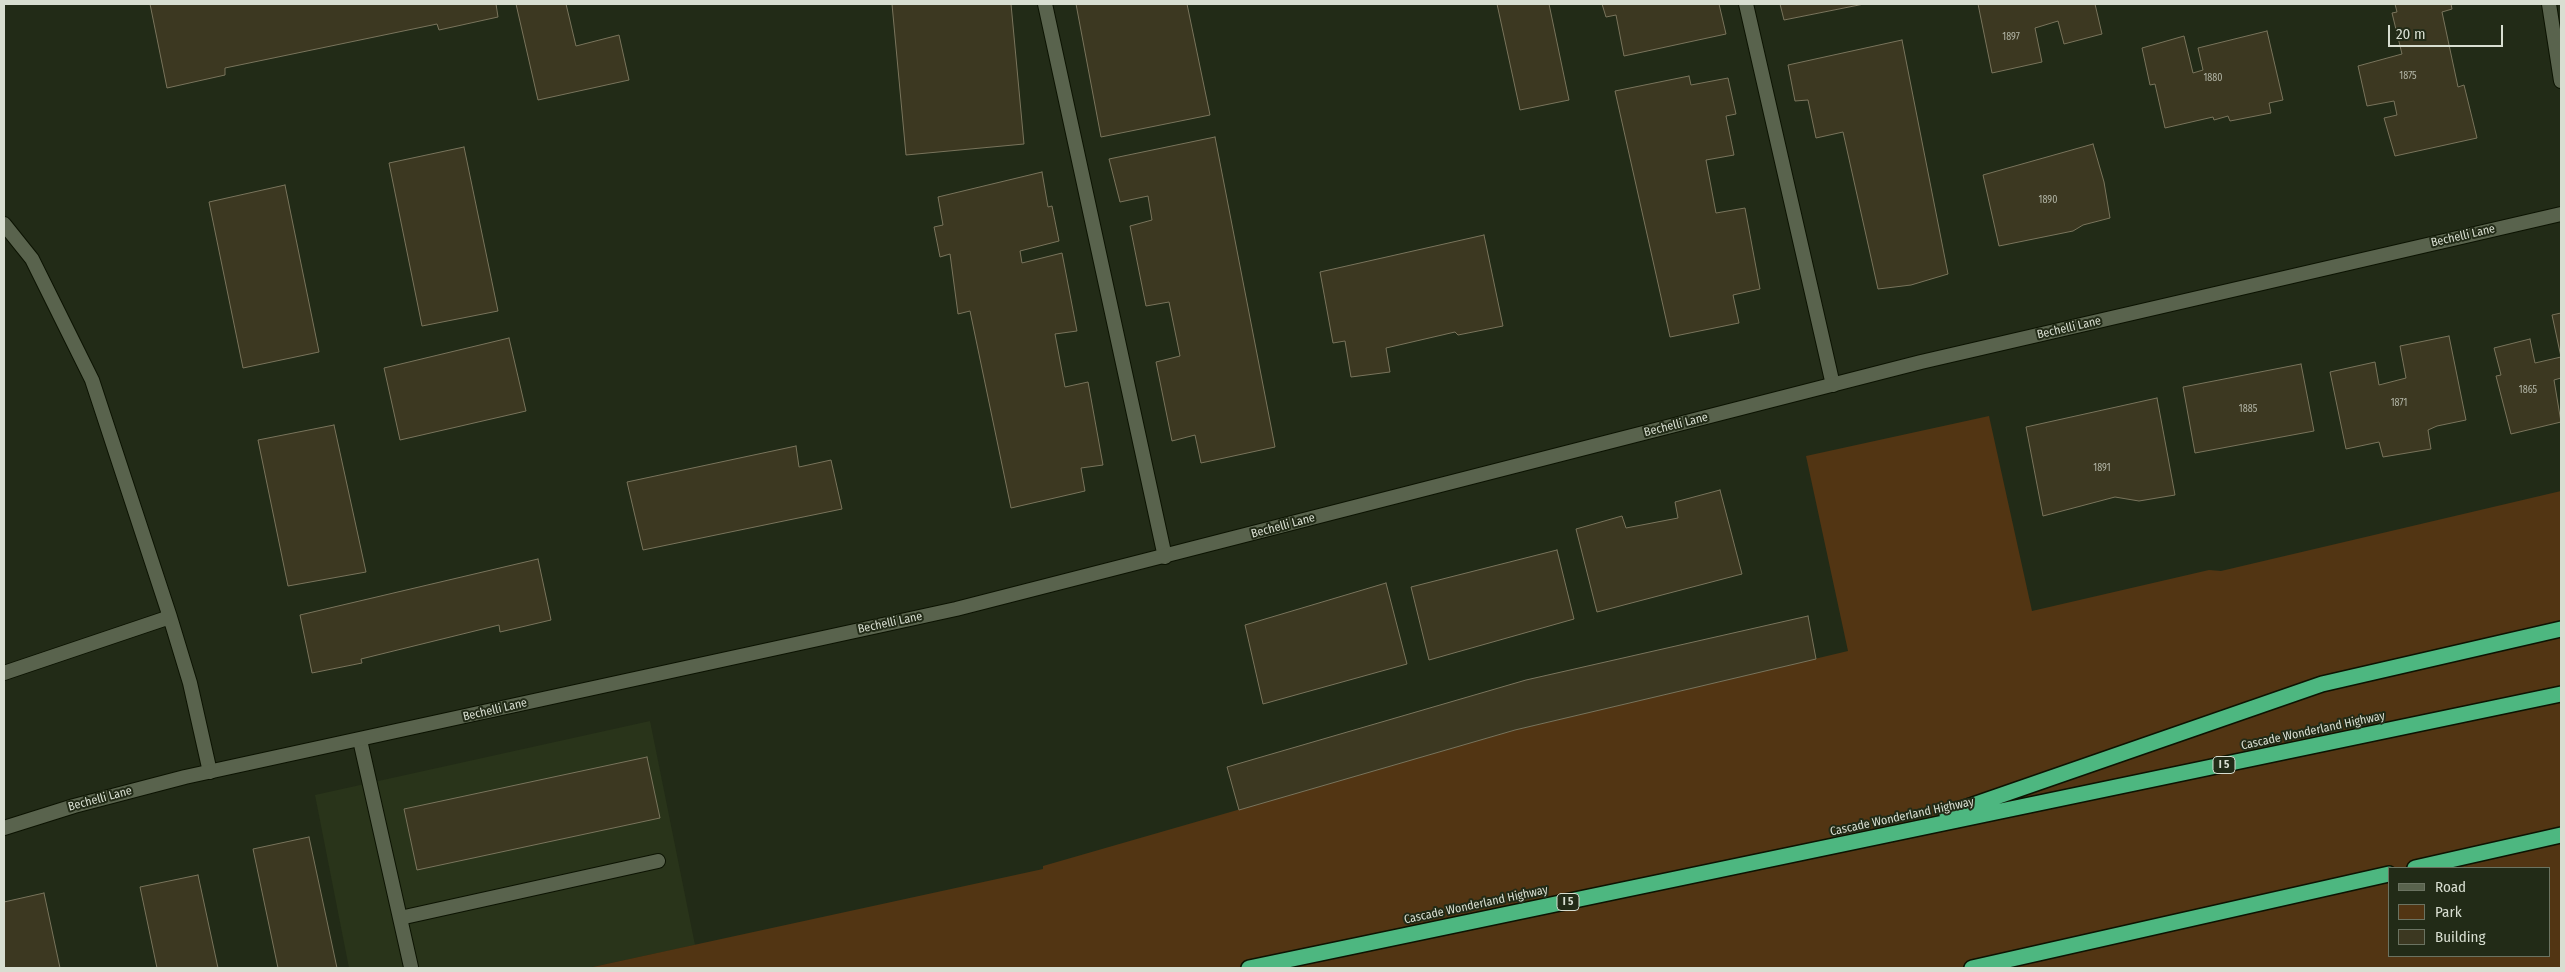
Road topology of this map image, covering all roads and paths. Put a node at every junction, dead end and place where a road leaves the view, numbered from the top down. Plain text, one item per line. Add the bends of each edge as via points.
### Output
1 (1045, 4) edge
2 (1746, 4) edge
3 (2549, 4) edge
4 (2561, 81) edge
5 (2561, 214) edge
6 (4, 224) edge
7 (1833, 385) junction
8 (1164, 557) junction
9 (170, 617) junction
10 (2561, 630) edge
11 (4, 673) edge
12 (2561, 694) edge
13 (360, 740) junction
14 (210, 772) junction
15 (4, 828) edge
16 (1886, 835) junction
17 (2561, 836) edge
18 (658, 861) dead end
19 (2420, 867) edge
20 (2388, 874) edge
21 (400, 918) junction
22 (410, 967) dead end
23 (1249, 968) edge
24 (1972, 968) edge

1 - 8 street
2 - 7 street
3 - 4 street
5 - 7 street, Bechelli Lane
6 - 9 street via 32,259 92,380
7 - 8 street, Bechelli Lane
8 - 13 street, Bechelli Lane via 956,609
9 - 11 street
9 - 14 street via 190,683
10 - 16 highway via 2322,684
12 - 16 highway, Cascade Wonderland Highway / I 5
13 - 14 street, Bechelli Lane
13 - 21 street
14 - 15 street, Bechelli Lane via 74,806
16 - 23 highway, Cascade Wonderland Highway / I 5
17 - 19 highway
18 - 21 street
20 - 24 highway
21 - 22 street

